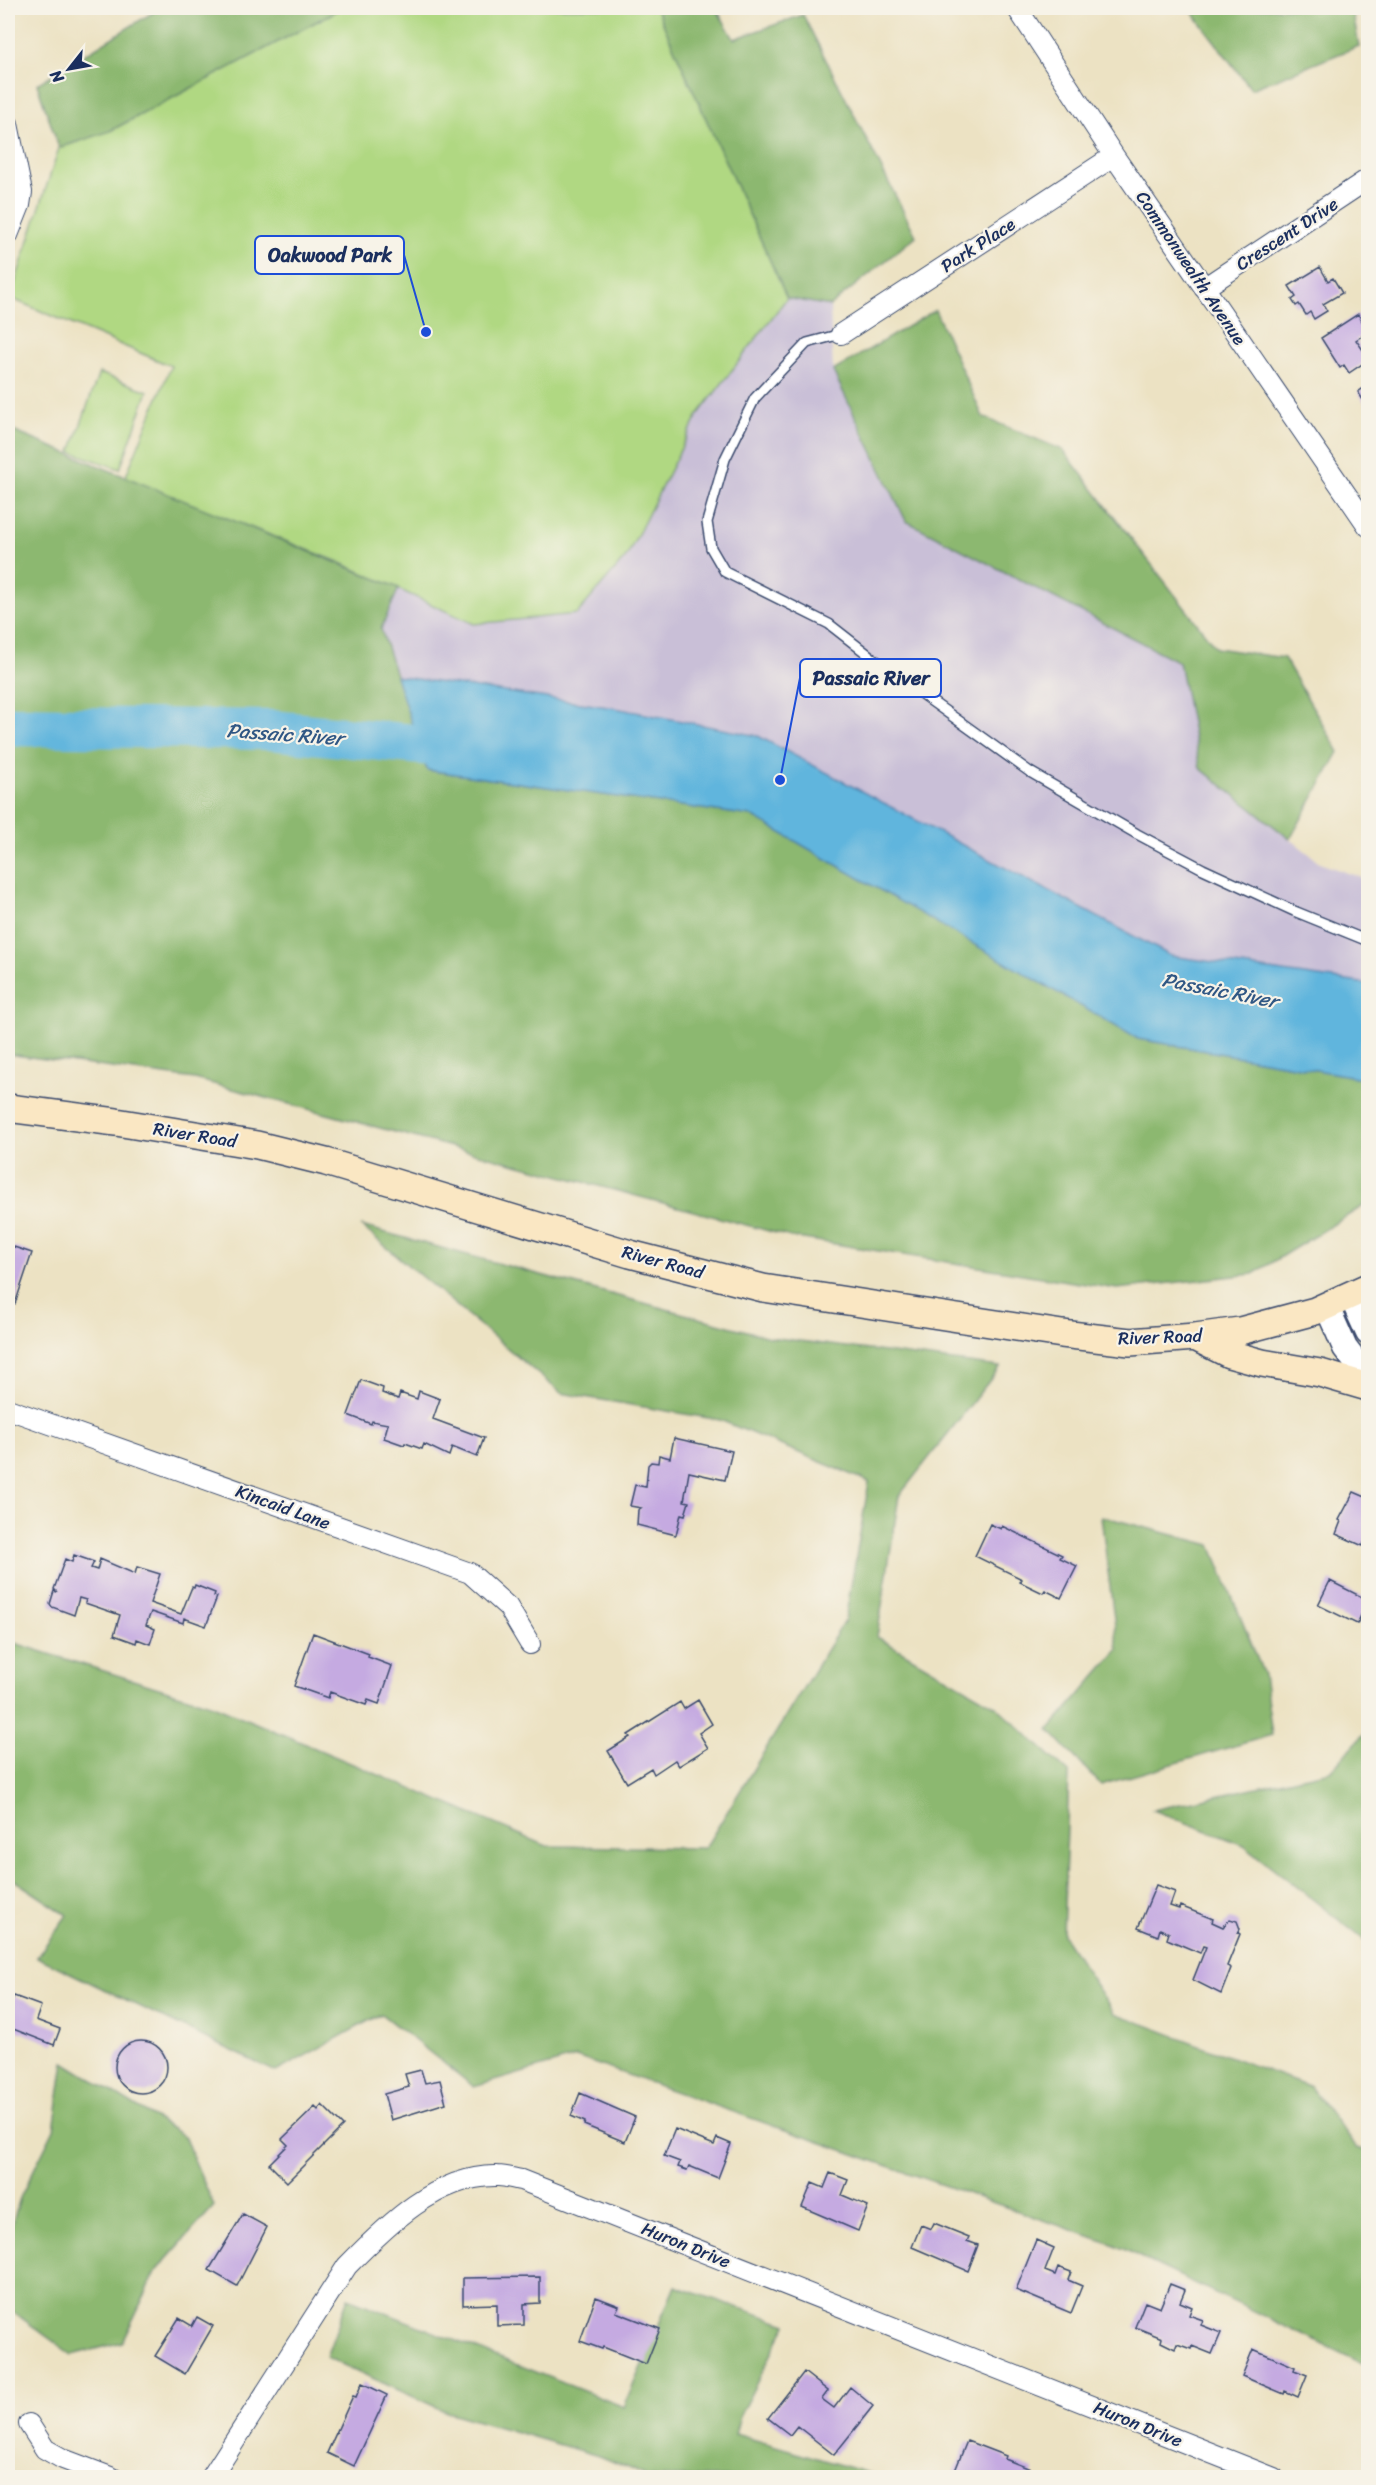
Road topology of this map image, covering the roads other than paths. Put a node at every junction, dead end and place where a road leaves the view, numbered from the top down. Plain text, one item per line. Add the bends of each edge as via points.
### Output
1 (1017, 8) edge
2 (8, 124) edge
3 (1114, 156) junction
4 (1368, 179) edge
5 (8, 235) edge
6 (1204, 288) junction
7 (841, 334) joint
8 (1368, 526) edge
9 (1368, 941) edge
10 (8, 1108) edge
11 (1349, 1297) edge
12 (1368, 1333) edge
13 (1195, 1337) junction
14 (1368, 1378) edge
15 (1368, 1387) edge
16 (8, 1409) edge
17 (530, 1644) dead end
18 (29, 2424) dead end
19 (113, 2478) edge
20 (211, 2478) edge
21 (1274, 2478) edge

1 - 3 street, Commonwealth Avenue
2 - 5 street via 22,192
3 - 6 street, Commonwealth Avenue
3 - 7 street, Park Place
4 - 6 street, Crescent Drive
6 - 8 street, Commonwealth Avenue
7 - 9 lane via 807,343 754,398 725,459 707,522 711,548 725,572 829,624 1030,772 1213,873
10 - 13 main road, River Road via 257,1144 630,1254 764,1288 1130,1342
11 - 12 street
11 - 13 main road, River Road via 1240,1331
11 - 14 street via 1345,1348
13 - 15 main road via 1228,1354
16 - 17 street, Kincaid Lane via 470,1573 508,1607
18 - 19 street via 45,2450
20 - 21 street, Huron Drive via 347,2266 371,2241 447,2186 499,2176 521,2180

